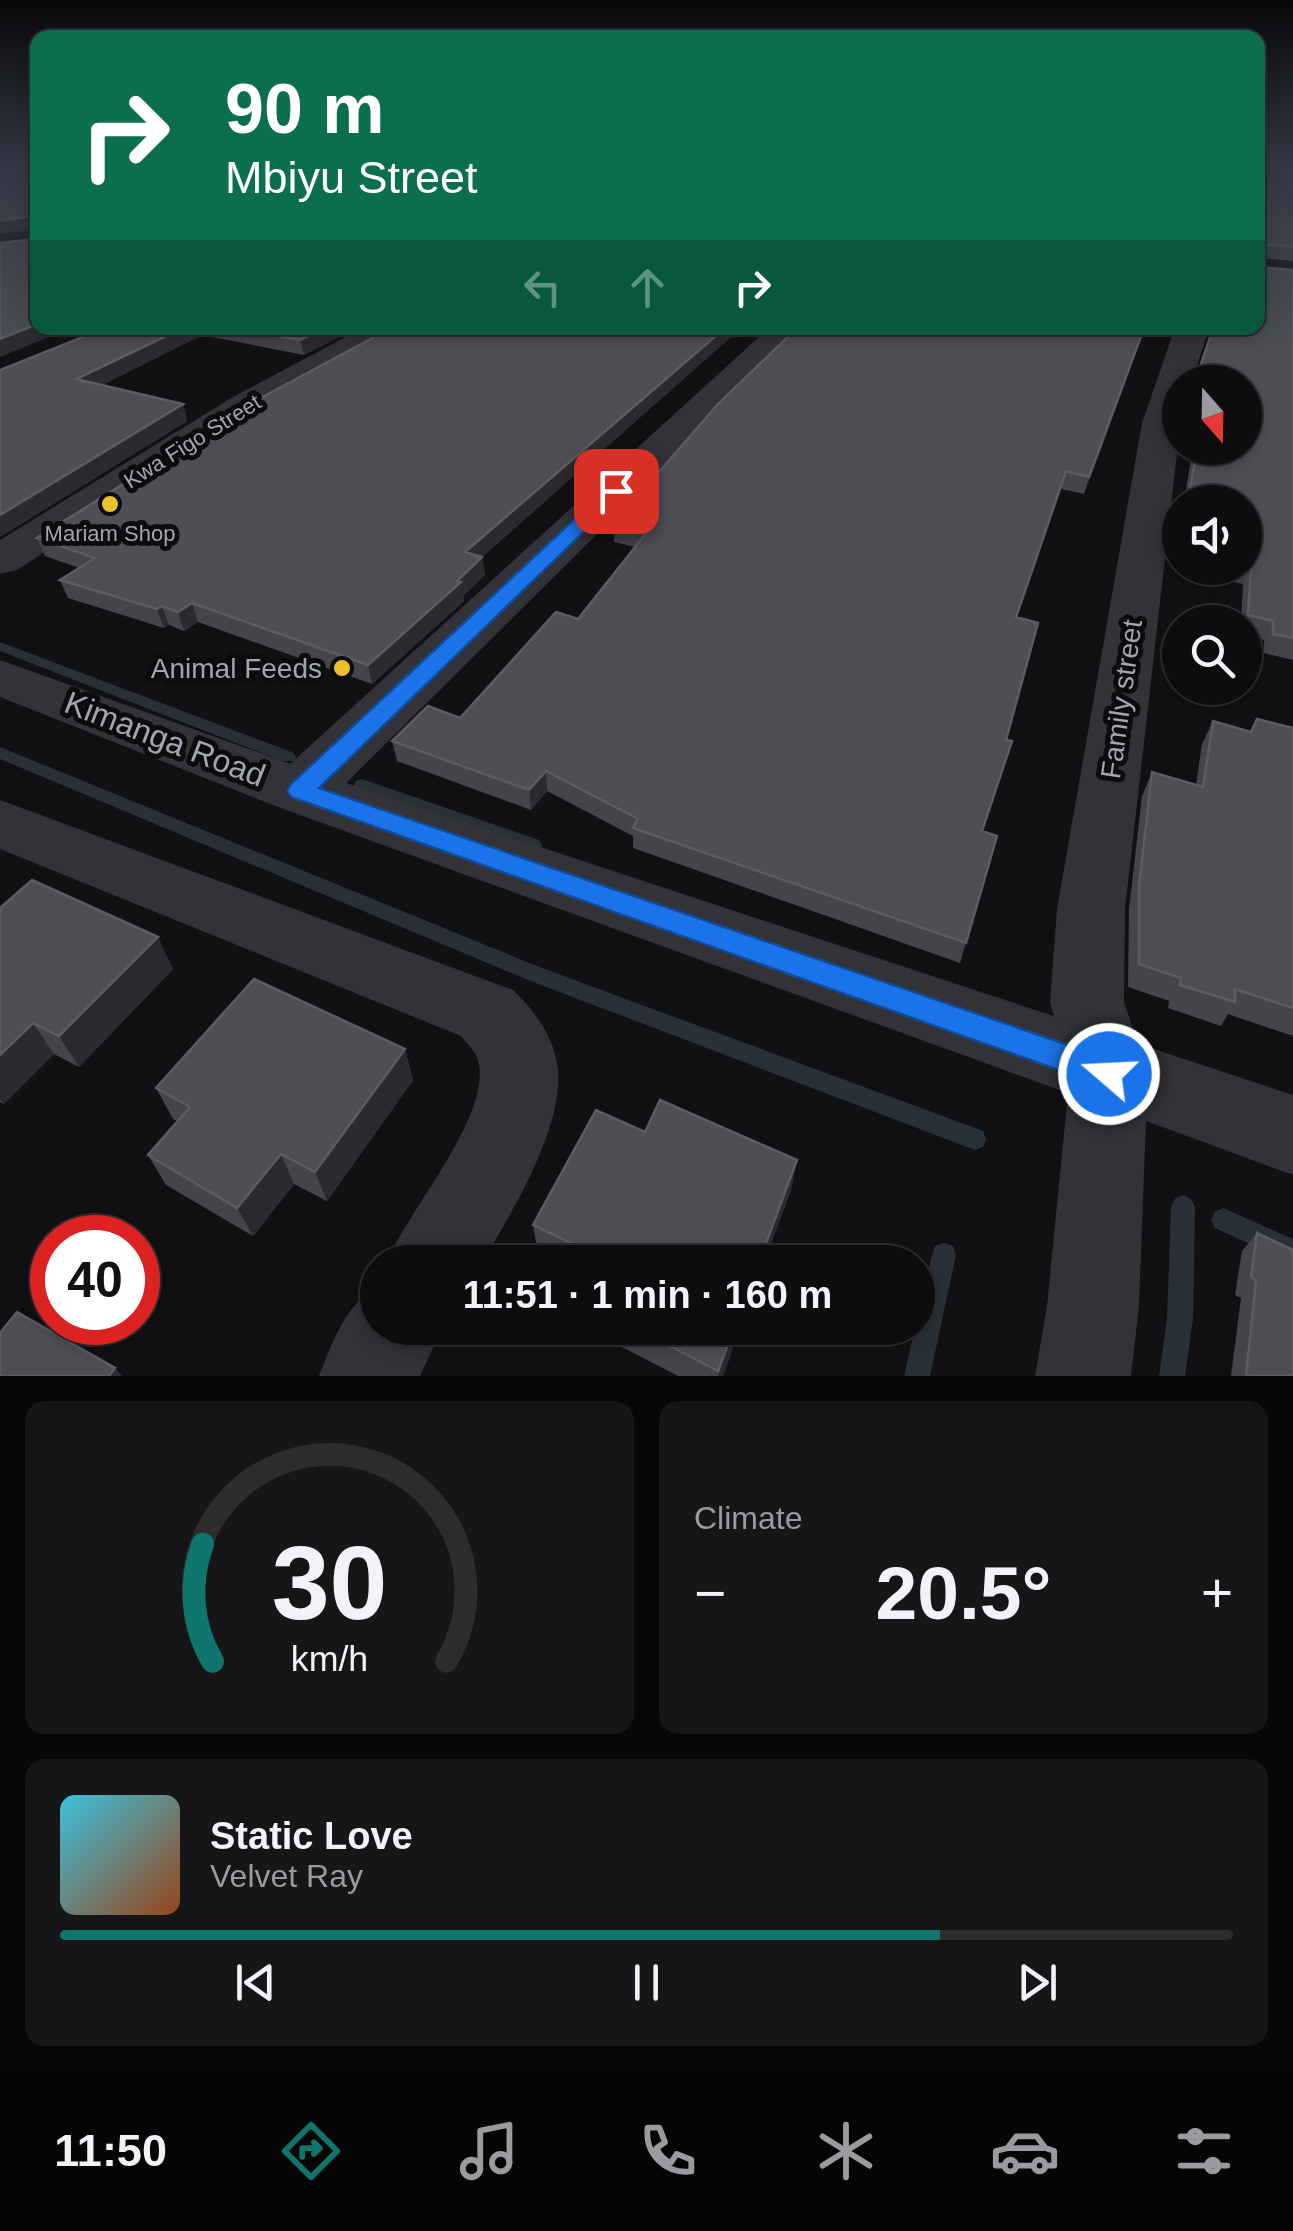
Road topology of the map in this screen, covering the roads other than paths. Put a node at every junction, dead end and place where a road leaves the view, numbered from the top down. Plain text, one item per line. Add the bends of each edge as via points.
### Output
1 (374, 335) edge
2 (781, 335) edge
3 (1192, 335) edge
4 (0, 560) edge
5 (0, 677) edge
6 (300, 791) junction
7 (0, 824) edge
8 (1109, 1074) junction
9 (1293, 1135) edge
10 (442, 1245) edge
11 (385, 1345) edge
12 (367, 1376) edge
13 (1083, 1376) edge

1 - 4 street, Kwa Figo Street via 246,405
2 - 6 street
3 - 8 street, Family street via 1162,422 1091,909 1087,1002
5 - 6 street, Kimanga Road
6 - 8 street, Kimanga Road
7 - 10 street via 487,1012 514,1044 520,1095 506,1134
8 - 9 street, Kimanga Road
8 - 13 street
11 - 12 street

